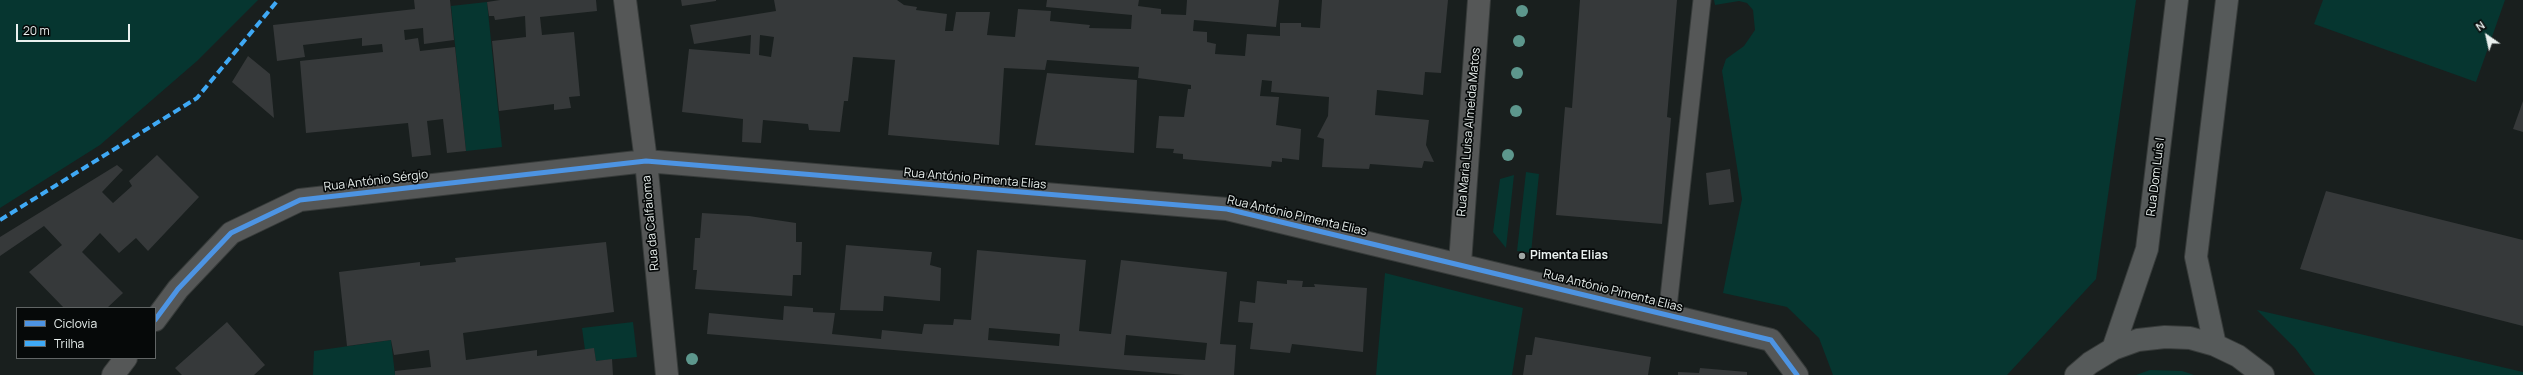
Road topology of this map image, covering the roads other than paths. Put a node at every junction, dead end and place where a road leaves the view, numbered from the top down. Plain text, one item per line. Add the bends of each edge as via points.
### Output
1 (624, 0) edge
2 (1479, 0) edge
3 (1702, 0) edge
4 (2177, 0) edge
5 (2227, 0) edge
6 (646, 161) junction
7 (1460, 263) junction
8 (1667, 316) junction
9 (156, 319) edge
10 (2215, 345) junction
11 (2113, 349) junction
12 (125, 359) edge
13 (113, 375) edge
14 (667, 375) edge
15 (1797, 375) edge
16 (2076, 375) edge
17 (2263, 375) edge

1 - 6 street, Rua da Calfaioma
2 - 7 street, Rua Maria Luisa Almeida Matos
3 - 8 lane
4 - 11 main road, Rua Dom Luís I via 2147,249
5 - 10 main road via 2196,257
6 - 7 street, Rua António Pimenta Elias via 1227,209
6 - 9 street, Rua António Sérgio via 300,200 231,233 178,289
6 - 14 street, Rua da Calfaioma
7 - 8 street, Rua António Pimenta Elias
8 - 15 street, Rua António Pimenta Elias via 1771,340
10 - 11 main road via 2190,338 2164,337 2138,340
10 - 17 main road via 2238,356
11 - 16 main road
12 - 13 street

